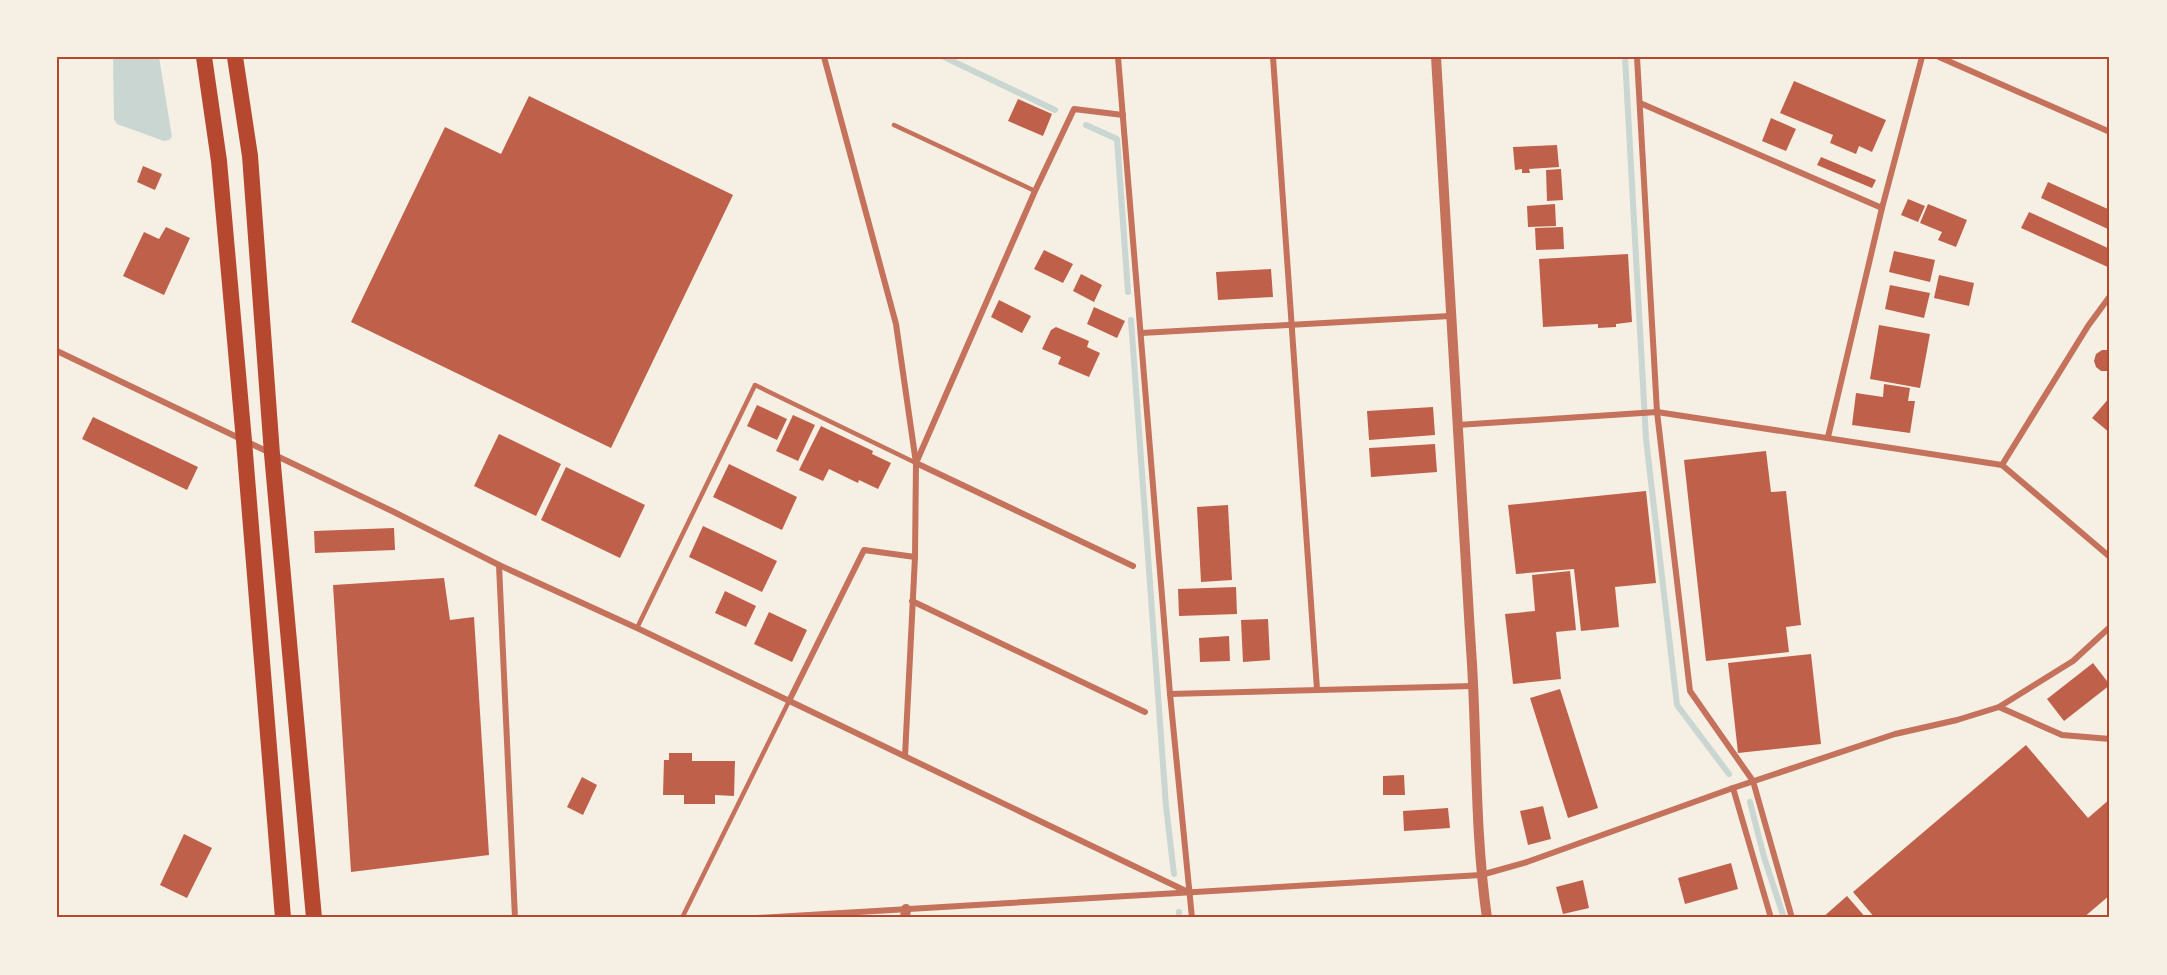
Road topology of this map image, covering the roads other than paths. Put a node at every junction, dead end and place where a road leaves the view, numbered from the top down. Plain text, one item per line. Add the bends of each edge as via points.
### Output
1 (204, 57) edge
2 (235, 57) edge
3 (824, 57) edge
4 (1118, 57) edge
5 (1273, 57) edge
6 (1436, 57) edge
7 (1637, 57) edge
8 (1922, 57) edge
9 (1939, 57) edge
10 (1640, 103) junction
11 (1123, 115) junction
12 (894, 125) dead end
13 (2110, 132) edge
14 (1035, 191) junction
15 (1882, 208) junction
16 (2110, 296) edge
17 (1450, 316) junction
18 (1291, 324) junction
19 (1141, 333) junction
20 (57, 351) edge
21 (1657, 412) junction
22 (1456, 425) junction
23 (1828, 437) junction
24 (244, 441) junction
25 (273, 454) junction
26 (916, 464) junction
27 (2002, 465) junction
28 (915, 557) junction
29 (2110, 557) edge
30 (499, 565) junction
31 (1133, 566) dead end
32 (912, 601) junction
33 (2110, 627) edge
34 (637, 628) junction
35 (1473, 686) junction
36 (1317, 690) junction
37 (1170, 694) junction
38 (789, 701) junction
39 (1999, 707) junction
40 (1145, 712) dead end
41 (2110, 739) edge
42 (905, 756) junction
43 (1753, 782) junction
44 (1733, 788) junction
45 (1480, 874) junction
46 (1189, 893) junction
47 (906, 914) edge
48 (283, 918) edge
49 (314, 918) edge
50 (515, 918) edge
51 (682, 918) edge
52 (758, 918) edge
53 (1192, 918) edge
54 (1487, 918) edge
55 (1771, 918) edge
56 (1792, 918) edge

1 - 24 highway via 219,161
2 - 25 highway via 250,156
3 - 26 street via 896,324
4 - 11 street
5 - 18 street
6 - 17 street
7 - 10 street
8 - 15 street
9 - 13 street
10 - 15 street
10 - 21 street
11 - 14 street via 1074,109
11 - 19 street
12 - 14 lane
14 - 26 street
15 - 23 street
16 - 27 street
17 - 18 street
17 - 22 street
18 - 19 street
18 - 36 street
19 - 37 street
20 - 24 street
21 - 22 street
21 - 23 street
21 - 43 street via 1690,691
22 - 35 street
23 - 27 street
24 - 25 street
24 - 48 highway
25 - 30 street
25 - 49 highway
26 - 28 street
26 - 31 street
26 - 34 lane via 755,384
27 - 29 street
28 - 32 street
28 - 38 street via 864,550
30 - 34 street
30 - 50 street
32 - 40 street
32 - 42 street
33 - 39 street via 2073,661
34 - 38 street
35 - 36 street
35 - 45 street
36 - 37 street
37 - 46 street
38 - 42 street
38 - 51 lane
39 - 41 street via 2062,735
39 - 43 street via 1895,734
42 - 46 street
43 - 44 street
43 - 56 street
44 - 45 street via 1527,862
44 - 55 street
45 - 46 street
45 - 54 street
46 - 47 street
46 - 53 street
47 - 52 street

